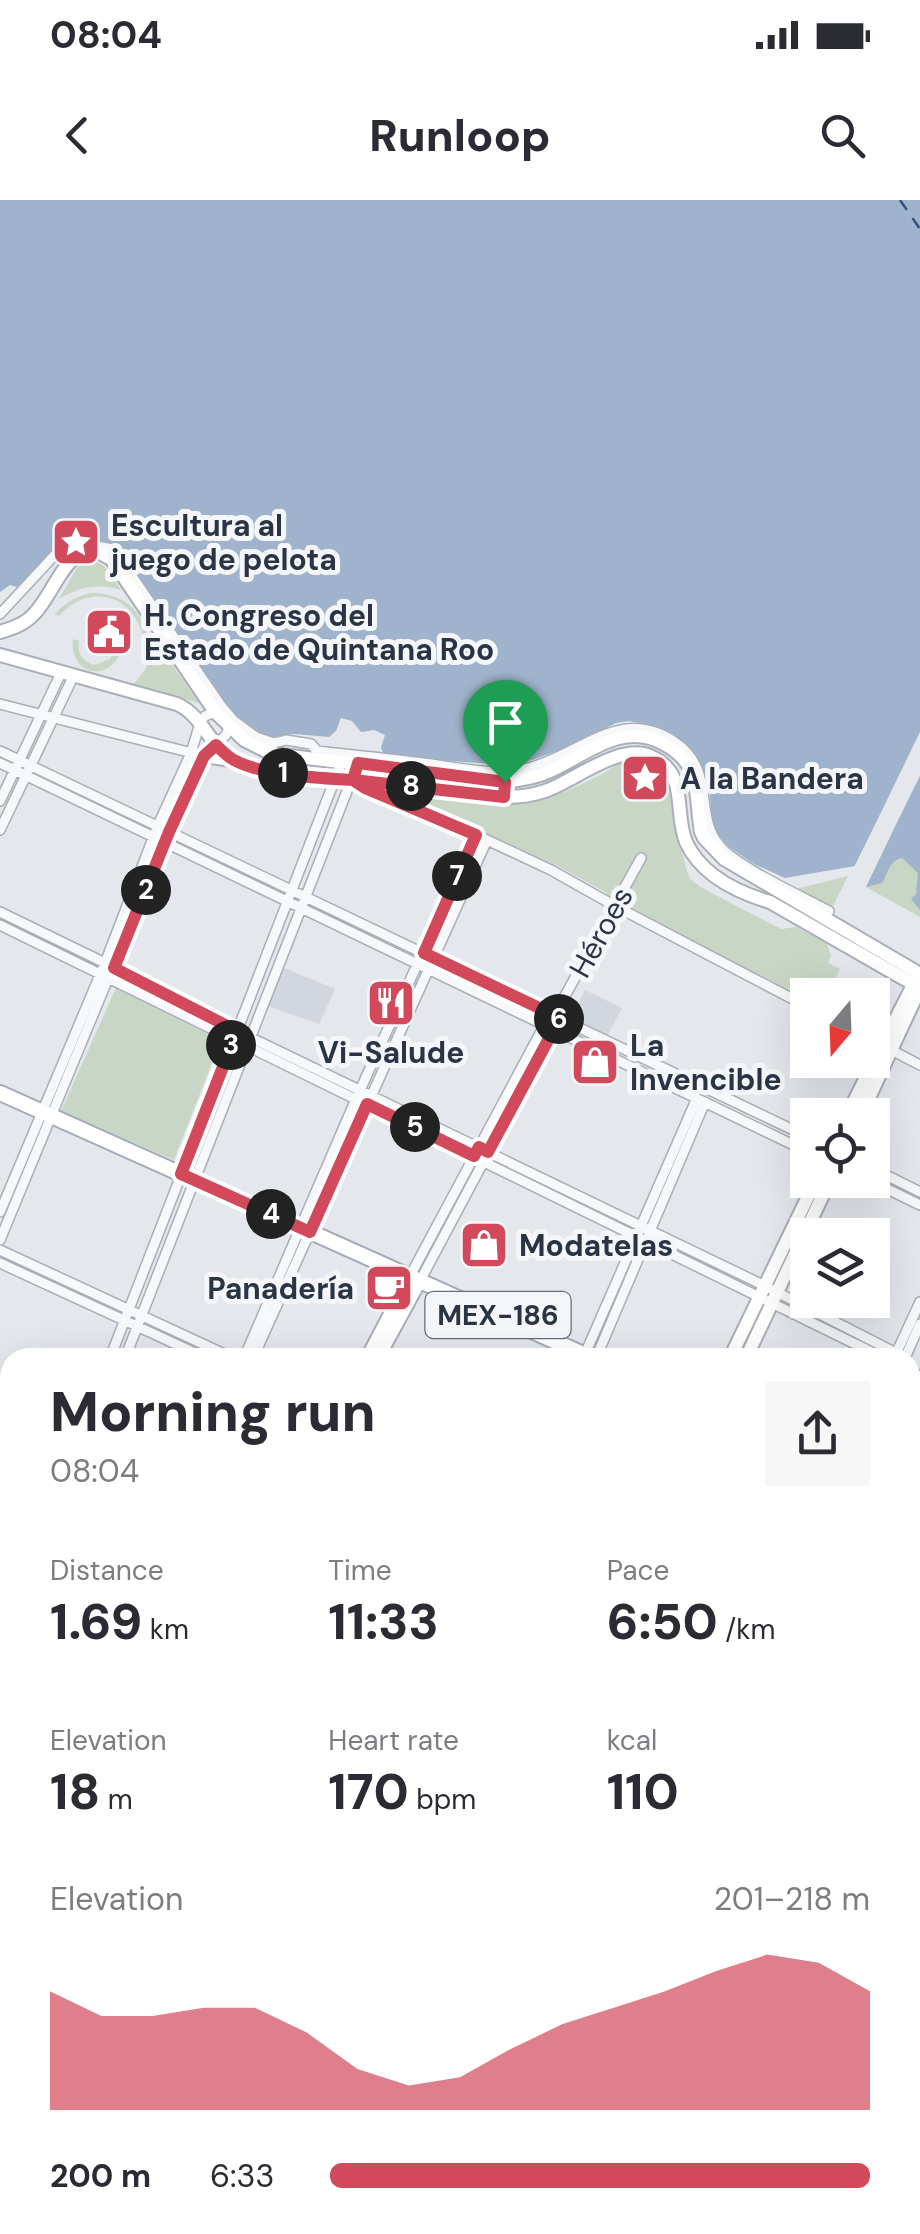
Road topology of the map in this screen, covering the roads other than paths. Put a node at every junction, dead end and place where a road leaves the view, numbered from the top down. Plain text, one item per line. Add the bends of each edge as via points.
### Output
1 (0, 614) edge
2 (0, 632) edge
3 (0, 656) edge
4 (67, 675) junction
5 (0, 704) edge
6 (215, 712) junction
7 (41, 715) junction
8 (54, 718) junction
9 (200, 723) junction
10 (230, 727) junction
11 (216, 745) junction
12 (0, 752) edge
13 (197, 754) junction
14 (235, 761) junction
15 (342, 761) junction
16 (0, 763) edge
17 (358, 763) junction
18 (17, 765) junction
19 (31, 765) junction
20 (26, 776) junction
21 (335, 779) junction
22 (353, 780) junction
23 (505, 782) junction
24 (504, 797) junction
25 (0, 801) edge
26 (158, 826) junction
27 (0, 830) edge
28 (169, 832) junction
29 (476, 835) junction
30 (154, 837) junction
31 (487, 840) junction
32 (165, 843) junction
33 (641, 858) dead end
34 (292, 890) junction
35 (307, 897) junction
36 (287, 902) junction
37 (615, 906) junction
38 (302, 910) junction
39 (0, 912) edge
40 (354, 919) junction
41 (832, 923) junction
42 (0, 925) edge
43 (348, 932) junction
44 (428, 955) junction
45 (422, 967) junction
46 (107, 970) junction
47 (466, 973) junction
48 (918, 982) edge
49 (460, 985) junction
50 (790, 997) edge
51 (560, 1005) dead end
52 (555, 1016) junction
53 (548, 1028) junction
54 (890, 1031) edge
55 (235, 1035) junction
56 (250, 1042) junction
57 (890, 1049) edge
58 (640, 1057) junction
59 (920, 1065) edge
60 (634, 1070) junction
61 (707, 1089) junction
62 (0, 1094) edge
63 (364, 1097) junction
64 (701, 1101) junction
65 (46, 1114) junction
66 (784, 1126) junction
67 (790, 1128) edge
68 (778, 1138) junction
69 (790, 1144) edge
70 (481, 1154) junction
71 (188, 1177) junction
72 (890, 1177) edge
73 (890, 1190) edge
74 (916, 1190) edge
75 (808, 1198) edge
76 (820, 1198) edge
77 (907, 1198) junction
78 (920, 1204) edge
79 (0, 1212) edge
80 (306, 1230) junction
81 (643, 1234) junction
82 (0, 1240) edge
83 (0, 1250) edge
84 (0, 1263) edge
85 (415, 1278) junction
86 (768, 1294) junction
87 (920, 1302) edge
88 (126, 1314) junction
89 (140, 1321) junction
90 (920, 1324) edge
91 (114, 1348) edge
92 (129, 1348) edge
93 (188, 1348) edge
94 (209, 1348) edge
95 (249, 1348) edge
96 (256, 1348) edge
97 (374, 1348) edge
98 (383, 1348) edge
99 (569, 1348) edge
100 (593, 1348) edge
101 (736, 1348) edge
102 (749, 1348) edge
103 (866, 1348) edge
104 (884, 1348) edge
105 (906, 1348) edge
106 (908, 1348) edge

1 - 41 street via 64,545 82,543 116,553 222,708 256,738 491,772 531,768 616,729 654,732 692,758 719,846
2 - 6 main road via 34,615 73,558 97,552 112,560
3 - 4 main road
4 - 7 street
4 - 8 street
4 - 9 main road via 178,704
5 - 7 street
6 - 9 street
6 - 10 main road
7 - 8 street
7 - 18 street
8 - 13 street
8 - 19 street
9 - 11 main road
9 - 13 street
10 - 11 street
10 - 15 main road via 266,751
11 - 13 street
11 - 14 main road
12 - 18 street
13 - 14 main road
13 - 26 street
13 - 28 street
14 - 21 main road
15 - 17 main road
15 - 21 street
16 - 18 street
17 - 22 street
17 - 23 main road
18 - 19 street
18 - 20 street
18 - 25 street
19 - 20 street
19 - 26 street
20 - 27 street
20 - 30 street
21 - 22 main road
21 - 34 street
22 - 24 main road
22 - 29 street
22 - 35 street
23 - 24 main road
23 - 41 main road via 547,772 609,739 628,735 660,742 692,772 700,828 712,848
24 - 41 main road via 544,792 628,753 651,756 676,782 685,839 701,866 748,895
26 - 28 street
26 - 30 street
28 - 32 street
28 - 34 street
29 - 31 street
29 - 44 street
30 - 32 street
30 - 46 street
31 - 37 street
31 - 44 street
32 - 36 street
32 - 46 street
33 - 37 street, Héroes
34 - 35 street
34 - 36 street
35 - 38 street
35 - 40 street
36 - 38 street
36 - 55 street
37 - 50 street
37 - 51 street, Héroes
38 - 43 street
38 - 56 street
39 - 46 street
40 - 43 street
40 - 44 street
41 - 48 main road
42 - 46 street
43 - 45 street
44 - 45 street
44 - 47 street
45 - 49 street
45 - 63 street
46 - 55 street
46 - 65 street
47 - 49 street
47 - 52 street
48 - 54 main road
49 - 53 street
52 - 53 street
52 - 58 street
53 - 60 street
53 - 70 street
55 - 56 street
55 - 71 street
56 - 63 street
56 - 71 street
57 - 59 street
58 - 60 street
58 - 61 street
60 - 64 street
61 - 64 street
61 - 66 street
62 - 65 main road
63 - 70 street
63 - 80 street
64 - 68 street
64 - 81 street
65 - 71 main road
65 - 79 street
65 - 82 street
66 - 67 street
66 - 68 street
68 - 69 street
70 - 81 street
70 - 85 street
71 - 80 main road
71 - 88 street
71 - 89 street
72 - 74 street
73 - 77 street
74 - 77 street
75 - 86 main road
76 - 86 main road
77 - 78 street
80 - 85 main road
80 - 95 street
80 - 96 street
81 - 86 street
81 - 100 street
83 - 88 street
84 - 88 street
85 - 97 main road
85 - 98 main road
85 - 99 main road, MEX-186
86 - 101 main road
86 - 102 main road
86 - 103 street
86 - 104 street
87 - 105 street
88 - 89 street
88 - 91 street
89 - 92 street
89 - 93 street
89 - 94 street
90 - 106 street

